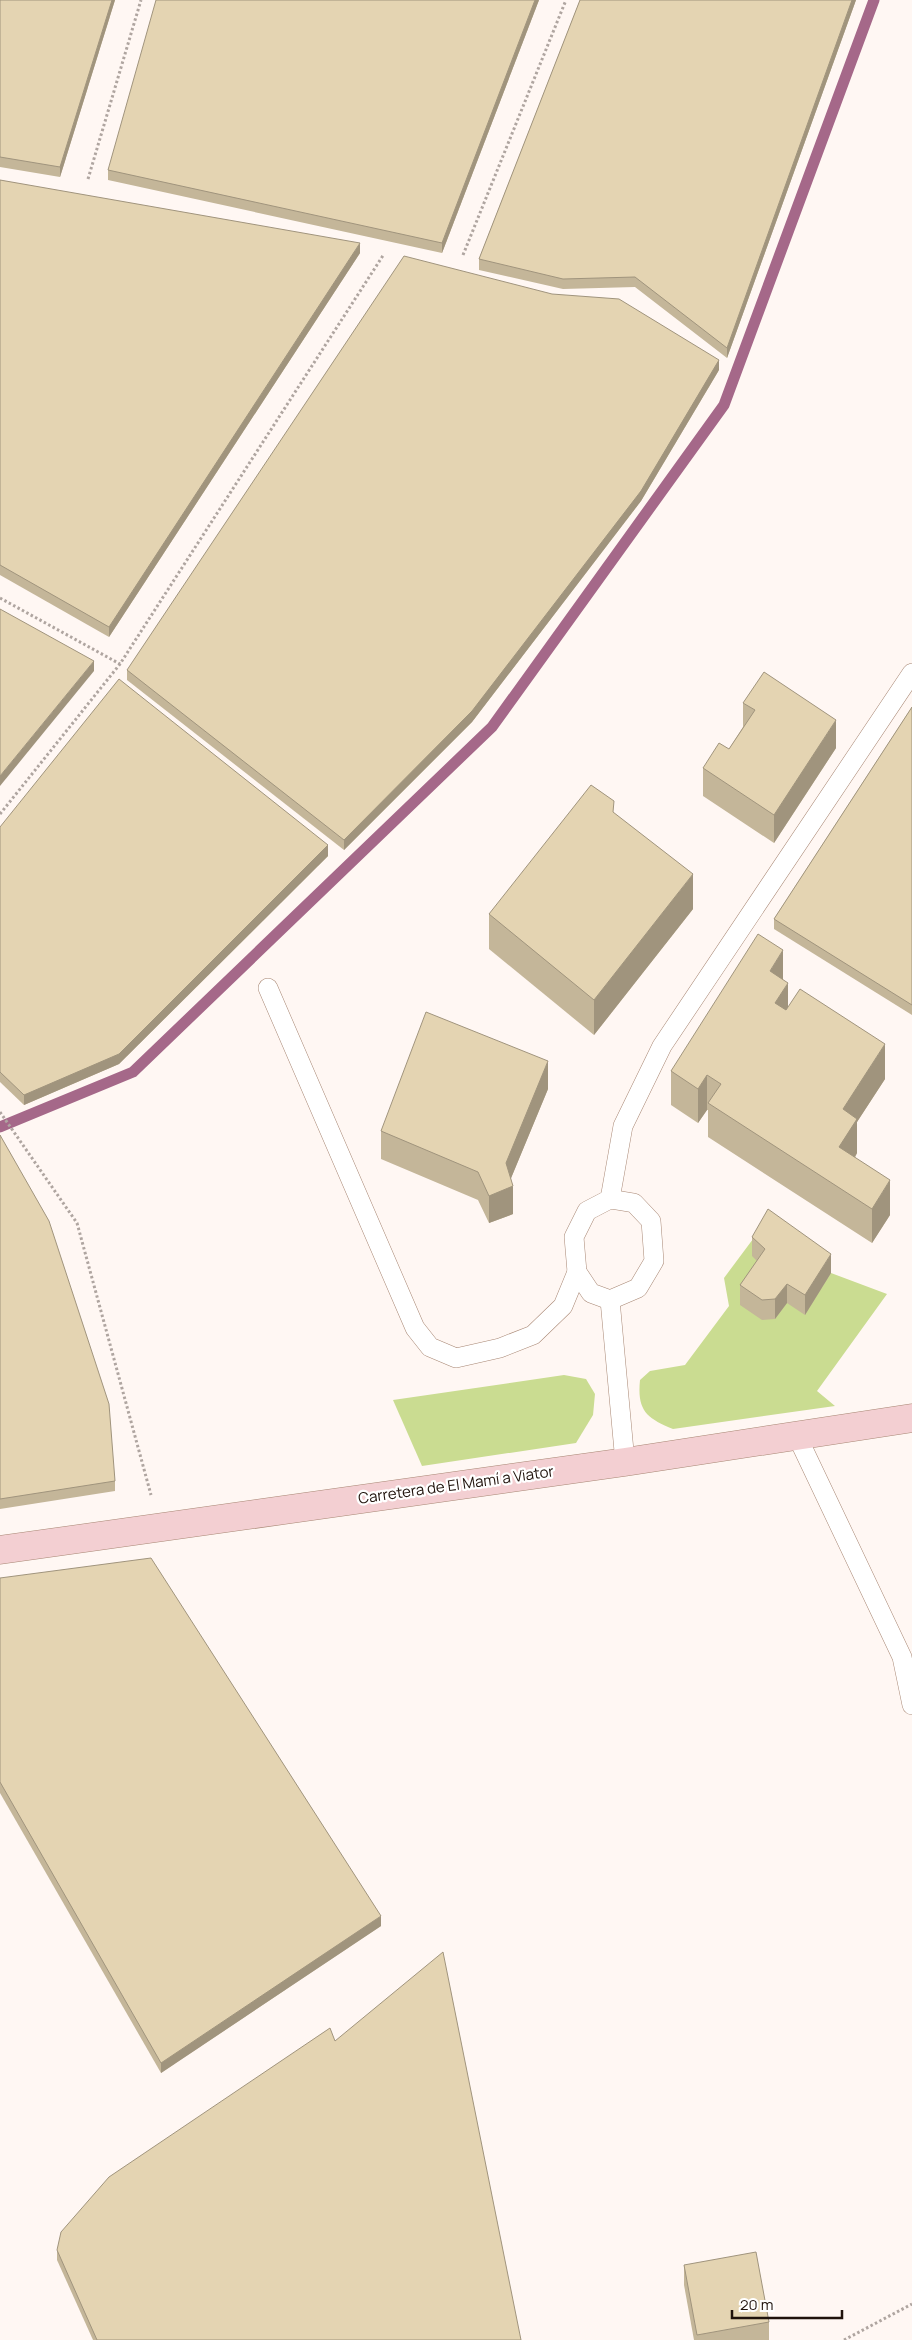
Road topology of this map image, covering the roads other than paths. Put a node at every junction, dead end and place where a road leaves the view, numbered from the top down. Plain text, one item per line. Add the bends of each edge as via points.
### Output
1 (912, 673) edge
2 (268, 988) dead end
3 (610, 1199) junction
4 (577, 1272) junction
5 (610, 1300) junction
6 (912, 1418) edge
7 (796, 1436) junction
8 (625, 1462) junction
9 (0, 1550) edge
10 (912, 1705) edge

1 - 3 lane via 662,1046 623,1126
2 - 4 lane via 415,1328 430,1347 456,1358 500,1348 533,1335 563,1306
3 - 4 lane via 587,1211 574,1238
3 - 5 lane via 634,1204 651,1221 654,1261 638,1288
4 - 5 lane via 591,1293
5 - 8 lane
6 - 7 street, Carretera de El Mamí a Viator
7 - 8 street, Carretera de El Mamí a Viator
7 - 10 lane via 902,1657
8 - 9 street, Carretera de El Mamí a Viator

